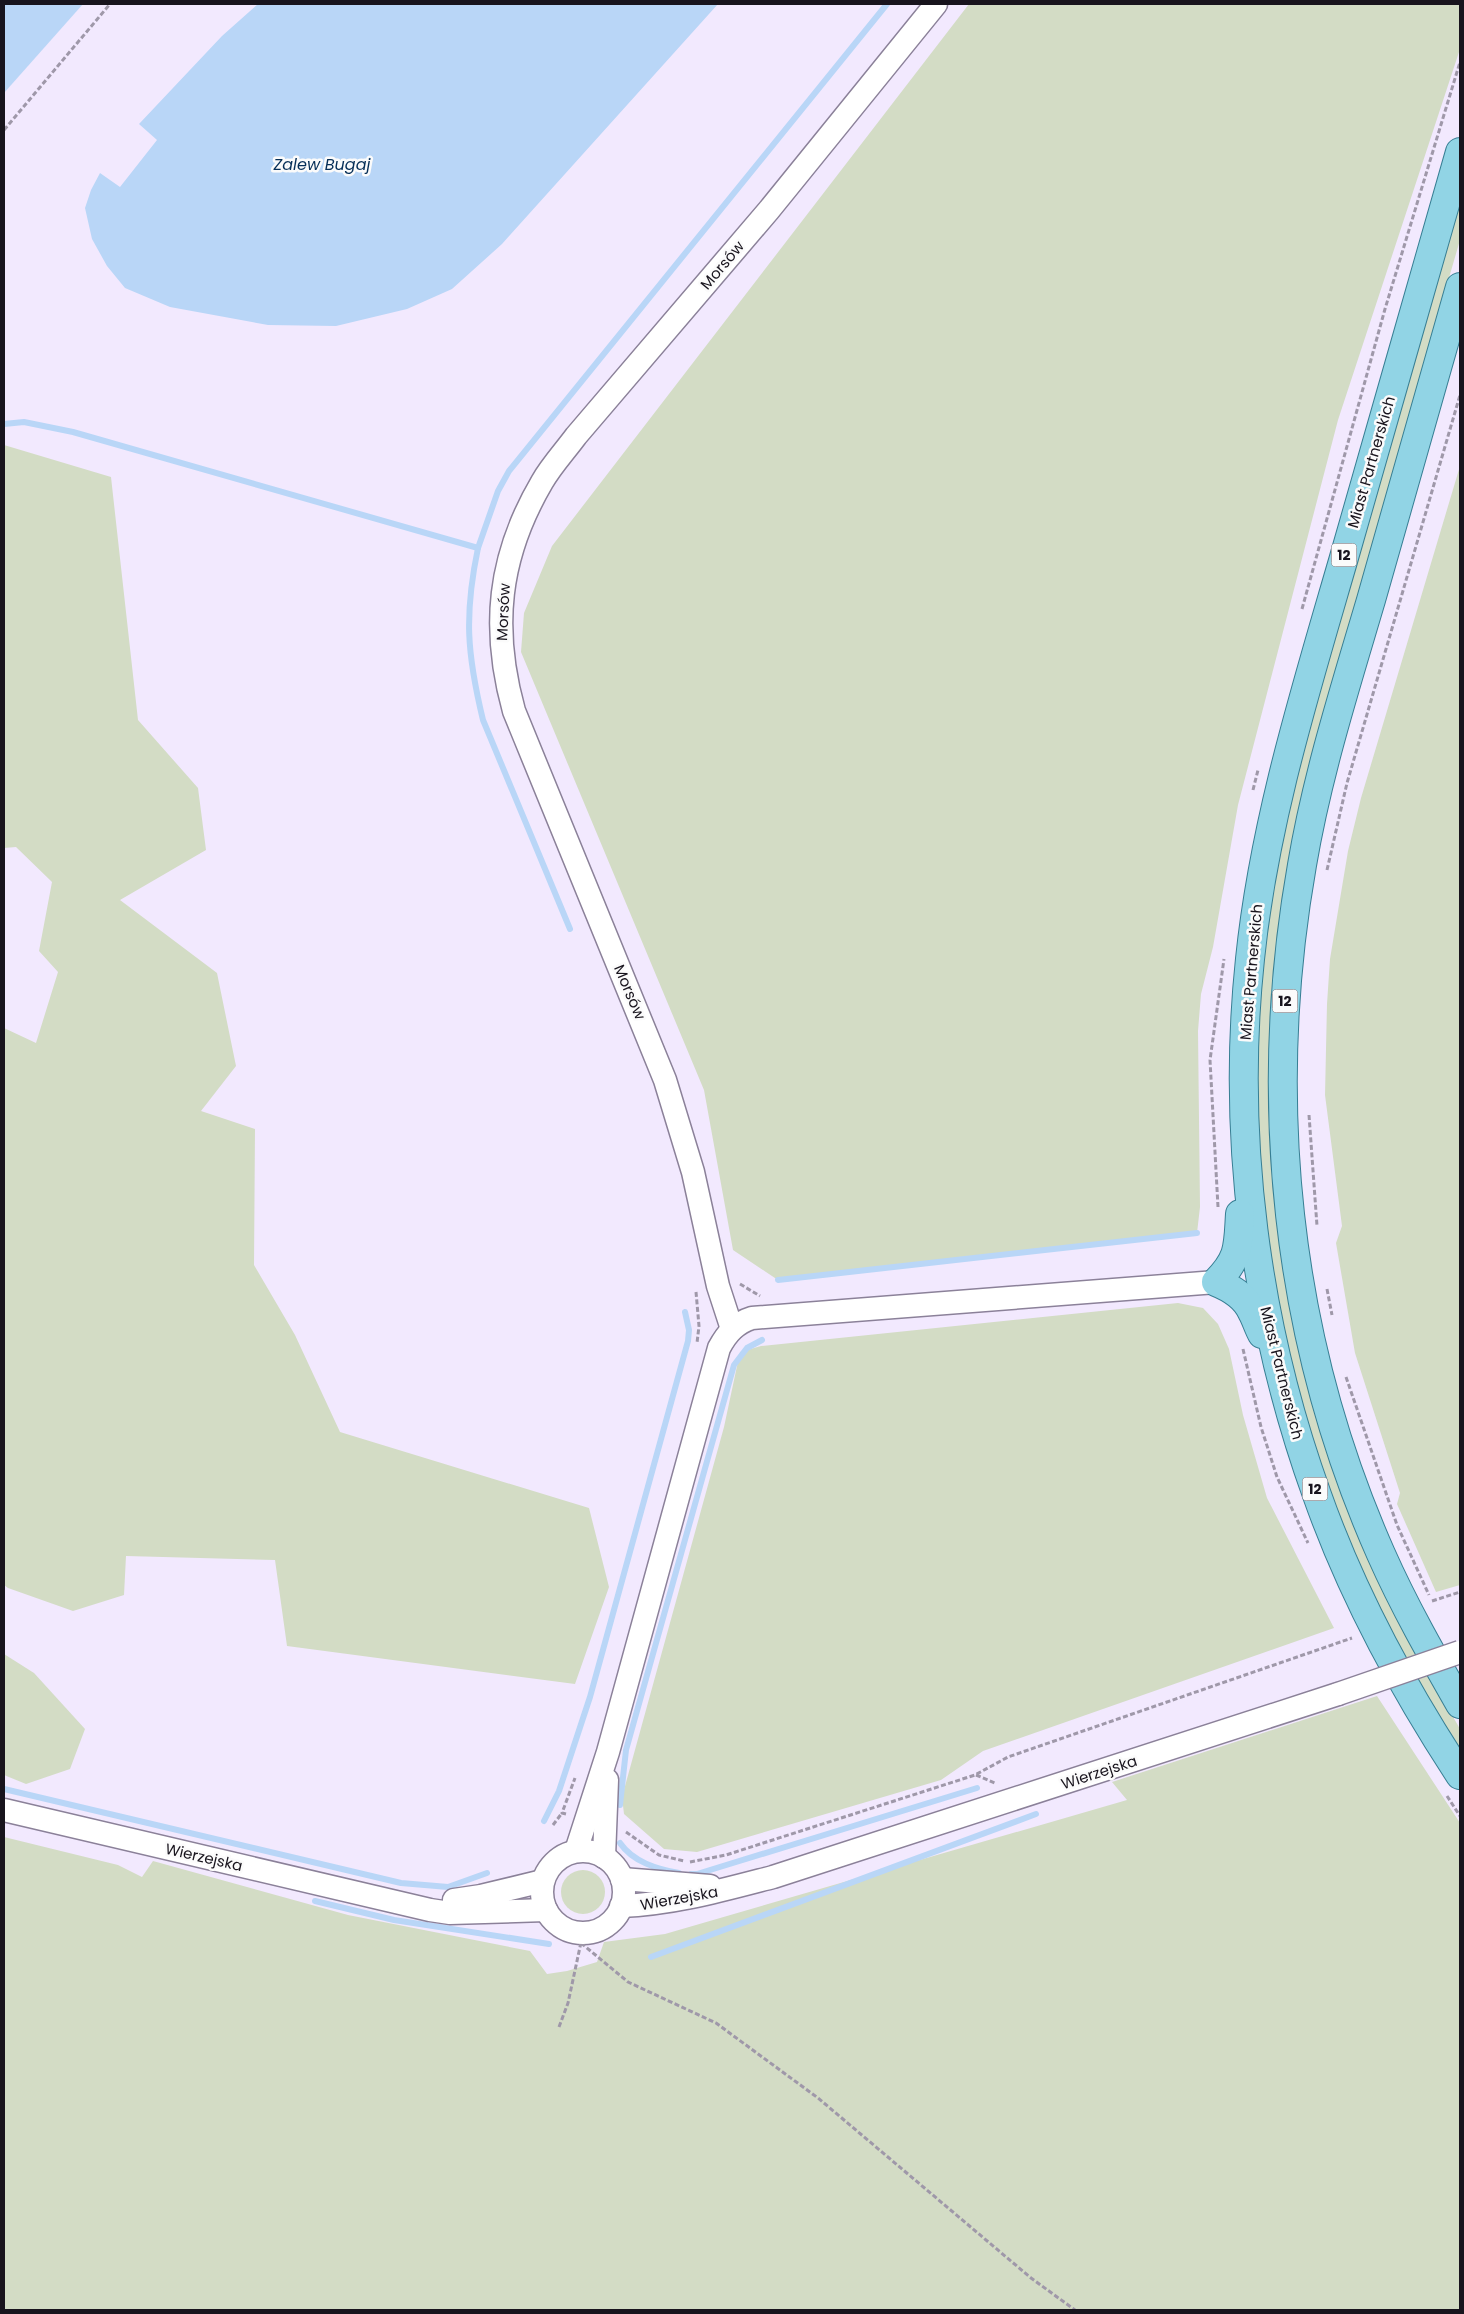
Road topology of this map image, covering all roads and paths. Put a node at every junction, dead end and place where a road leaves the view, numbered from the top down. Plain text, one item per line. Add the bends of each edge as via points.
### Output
1 (110, 4) edge
2 (936, 4) edge
3 (4, 130) edge
4 (1460, 152) edge
5 (1460, 287) edge
6 (1460, 395) edge
7 (1325, 880) dead end
8 (1309, 1111) dead end
9 (1248, 1176) junction
10 (1318, 1235) dead end
11 (1216, 1282) junction
12 (1326, 1282) dead end
13 (696, 1289) dead end
14 (1333, 1320) dead end
15 (732, 1329) junction
16 (1242, 1347) dead end
17 (696, 1350) dead end
18 (1275, 1354) junction
19 (1343, 1368) dead end
20 (1277, 1478) dead end
21 (1460, 1592) edge
22 (1352, 1638) dead end
23 (1460, 1652) edge
24 (1460, 1704) edge
25 (578, 1770) dead end
26 (975, 1775) junction
27 (1460, 1775) edge
28 (997, 1784) dead end
29 (4, 1810) edge
30 (562, 1813) junction
31 (596, 1821) junction
32 (553, 1825) dead end
33 (576, 1851) junction
34 (604, 1857) junction
35 (622, 1879) junction
36 (543, 1880) junction
37 (736, 1887) junction
38 (404, 1903) junction
39 (621, 1906) junction
40 (546, 1910) junction
41 (582, 1938) junction
42 (559, 2027) dead end
43 (1075, 2310) edge

1 - 3 path
2 - 15 street, Morsów via 542,481 514,539 502,592 501,655 514,711 665,1080 693,1172 718,1286
4 - 9 main road, Miast Partnerskich / 12 via 1312,665 1268,840 1253,930 1247,1000 1244,1083
5 - 24 main road, 12 via 1345,688 1312,818 1287,969 1282,1127 1289,1216 1300,1290 1320,1380 1351,1478 1380,1551 1423,1639
6 - 7 path via 1347,783
8 - 10 path
9 - 11 main road via 1235,1259
9 - 18 main road, Miast Partnerskich / 12 via 1257,1260
11 - 15 street via 752,1318
11 - 18 main road via 1235,1291 1244,1300
12 - 14 path
13 - 17 path
15 - 31 street via 719,1348 608,1752
16 - 20 path via 1260,1427
18 - 27 main road, Miast Partnerskich / 12 via 1314,1489 1348,1572 1387,1653
19 - 21 path via 1397,1525 1432,1601
22 - 26 path via 1016,1754
23 - 37 street, Wierzejska, bridge
25 - 30 path
26 - 28 path
26 - 31 path via 706,1860 690,1862 659,1855 617,1826
29 - 38 street, Wierzejska
30 - 31 path
30 - 32 path
31 - 33 street
31 - 34 street
33 - 34 street via 588,1851
33 - 36 street via 555,1861
34 - 35 street
35 - 37 street, Wierzejska
35 - 39 street via 624,1893
36 - 38 street, Wierzejska via 481,1896 444,1902
36 - 40 street via 542,1896
37 - 39 street, Wierzejska via 662,1903
38 - 40 street, Wierzejska via 450,1913
39 - 41 street via 606,1925
40 - 41 street via 561,1927
41 - 42 path via 568,2003
41 - 43 path via 628,1982 716,2023 818,2098 1031,2278

